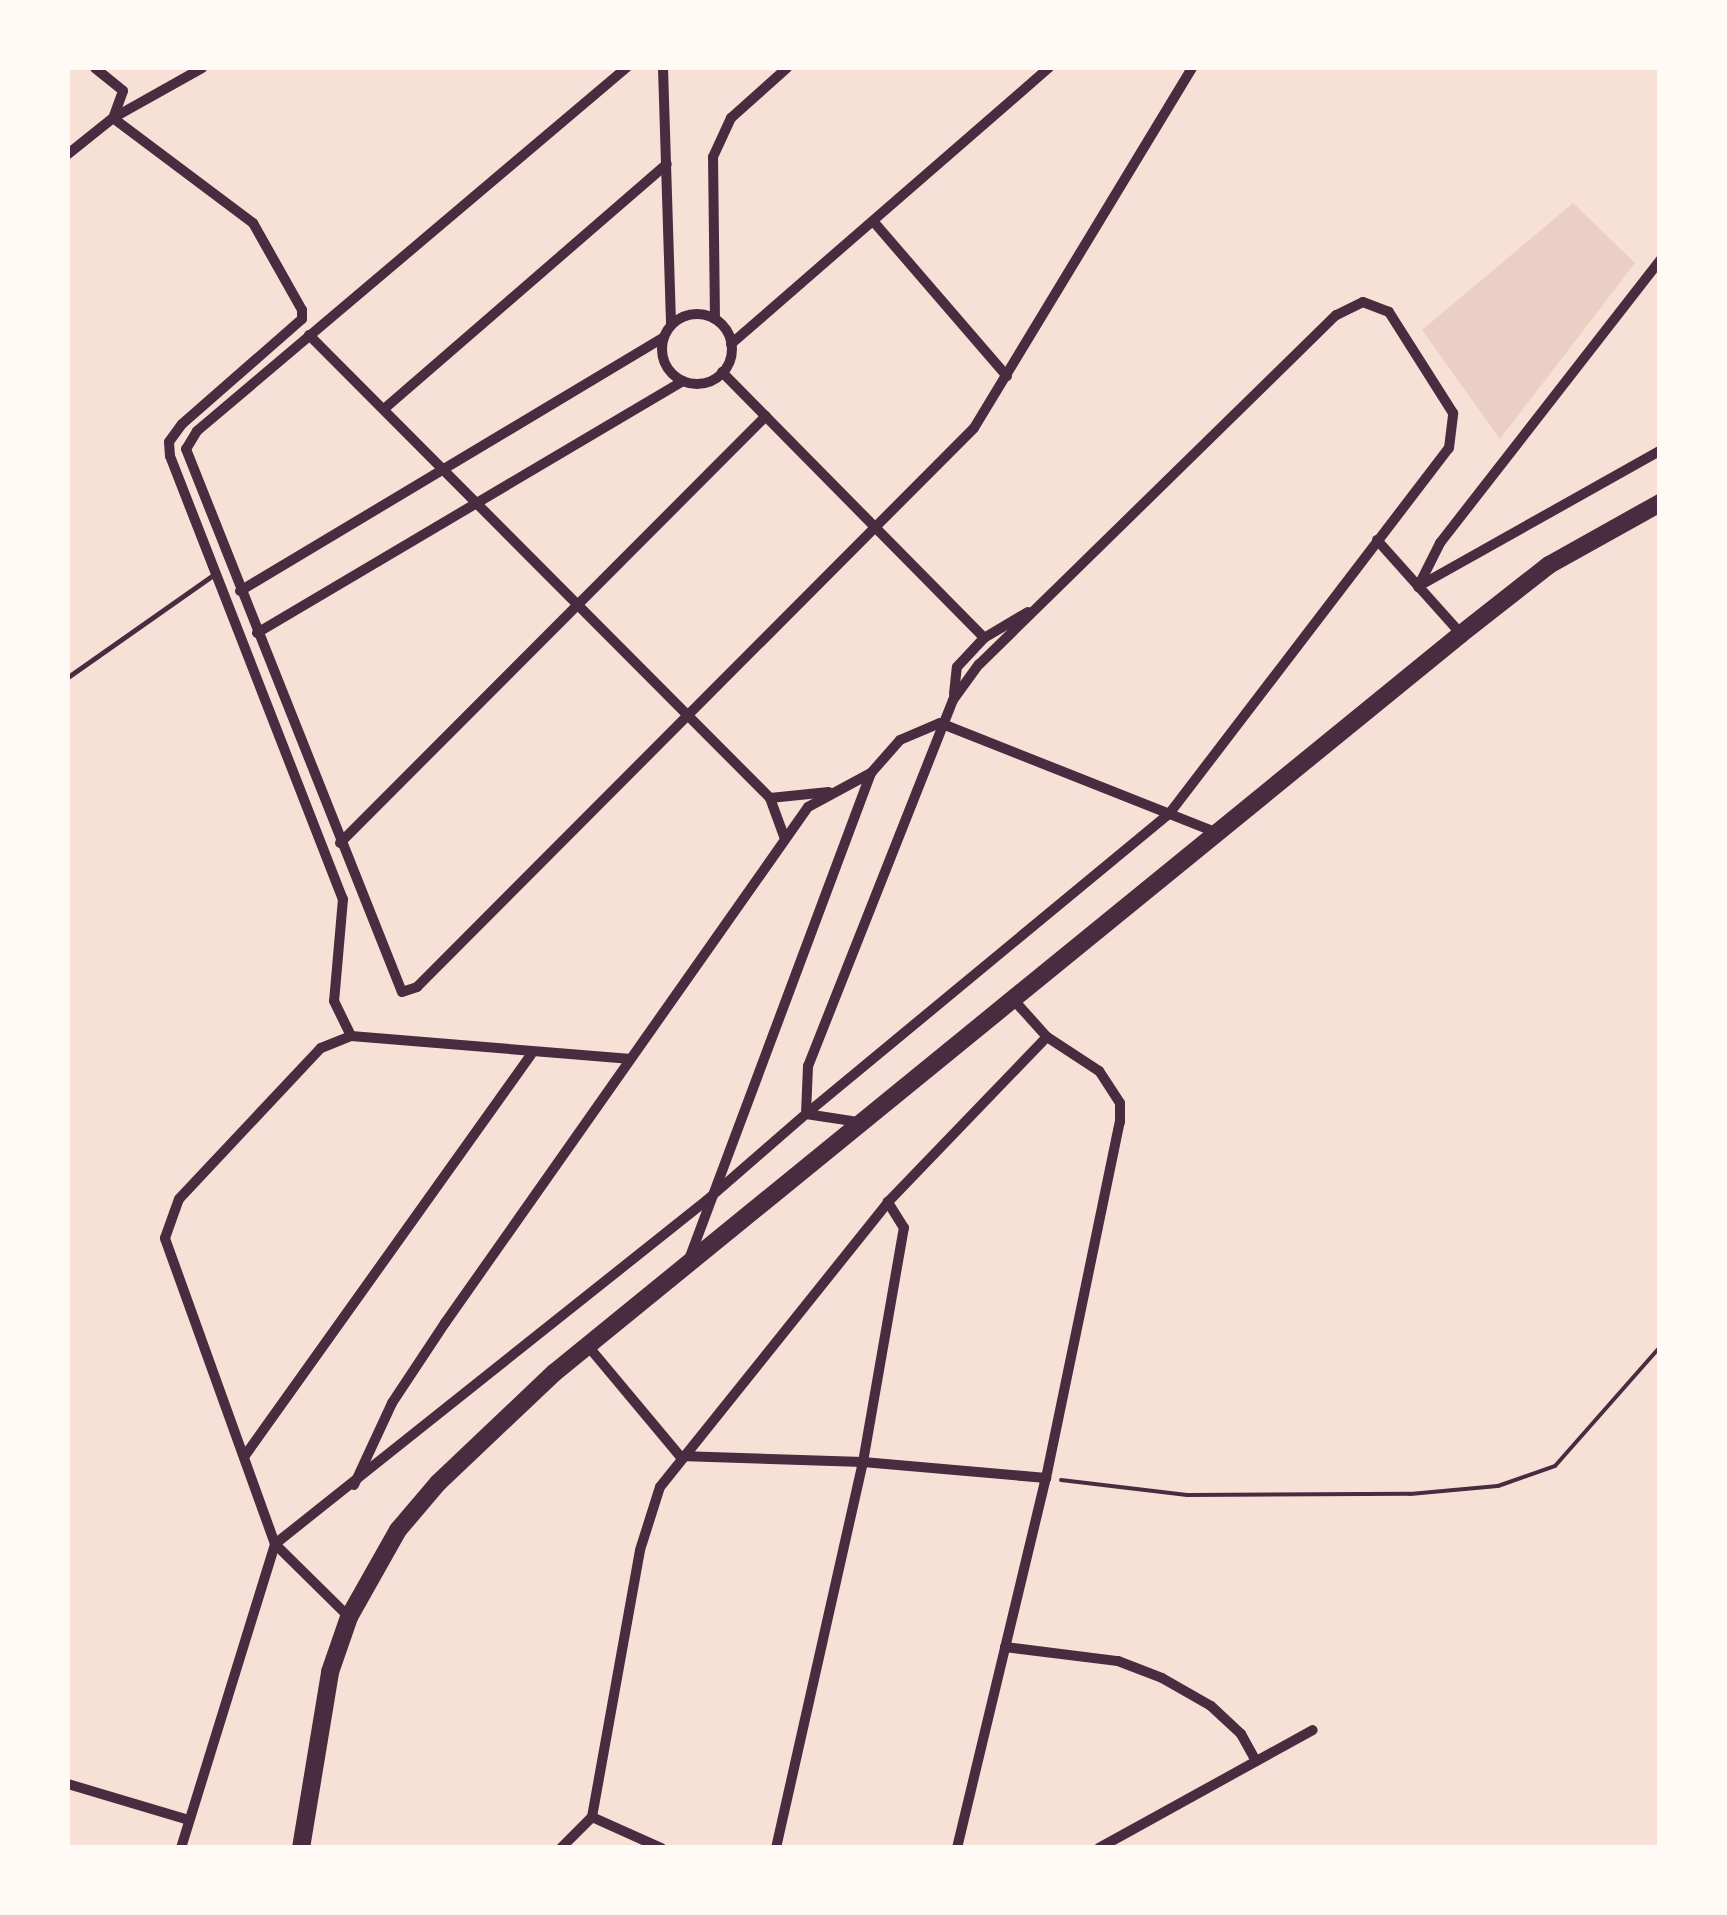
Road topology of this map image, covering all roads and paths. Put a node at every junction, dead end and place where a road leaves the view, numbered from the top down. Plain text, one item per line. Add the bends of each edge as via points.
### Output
1 (95, 68) edge
2 (626, 68) edge
3 (663, 68) edge
4 (788, 68) edge
5 (1049, 68) edge
6 (1192, 68) edge
7 (200, 69) edge
8 (114, 118) junction
9 (68, 154) edge
10 (667, 164) junction
11 (873, 221) junction
12 (1658, 266) edge
13 (716, 320) junction
14 (671, 325) junction
15 (309, 335) junction
16 (663, 338) junction
17 (731, 344) junction
18 (722, 372) junction
19 (1007, 376) junction
20 (683, 381) junction
21 (384, 408) junction
22 (766, 416) junction
23 (1660, 452) edge
24 (445, 470) junction
25 (477, 502) junction
26 (1660, 503) edge
27 (875, 527) junction
28 (1377, 540) junction
29 (216, 574) junction
30 (1418, 587) junction
31 (240, 590) junction
32 (578, 602) junction
33 (1034, 610) junction
34 (257, 633) junction
35 (1461, 634) junction
36 (984, 638) junction
37 (68, 676) edge
38 (954, 700) junction
39 (689, 713) junction
40 (940, 723) junction
41 (871, 773) junction
42 (830, 792) junction
43 (770, 798) junction
44 (1169, 814) junction
45 (1216, 832) junction
46 (785, 839) junction
47 (340, 843) junction
48 (1012, 998) junction
49 (351, 1036) junction
50 (1046, 1036) junction
51 (530, 1055) junction
52 (628, 1059) junction
53 (806, 1114) junction
54 (860, 1122) junction
55 (707, 1200) junction
56 (888, 1202) junction
57 (688, 1262) junction
58 (588, 1346) junction
59 (1660, 1347) edge
60 (680, 1456) junction
61 (244, 1457) junction
62 (863, 1462) junction
63 (1046, 1478) junction
64 (354, 1486) junction
65 (275, 1544) junction
66 (348, 1616) junction
67 (1005, 1648) junction
68 (1313, 1730) dead end
69 (1256, 1762) junction
70 (68, 1784) edge
71 (592, 1816) junction
72 (189, 1820) junction
73 (181, 1848) edge
74 (300, 1848) edge
75 (562, 1848) edge
76 (661, 1848) edge
77 (776, 1848) edge
78 (957, 1848) edge
79 (1100, 1848) edge

1 - 8 street via 124,90
2 - 15 street
3 - 10 street
4 - 13 street via 731,118 713,157
5 - 11 street
6 - 19 street
7 - 8 street
8 - 9 street
8 - 29 street via 253,223 280,262 302,319 169,442
10 - 14 street
10 - 21 street
11 - 17 street
11 - 19 street
12 - 30 street via 1440,543
13 - 14 street via 692,314
13 - 17 street
14 - 16 street
15 - 21 street
15 - 31 street via 187,444
16 - 20 street via 664,364
16 - 24 street
17 - 18 street
18 - 20 street via 708,382
18 - 22 street
19 - 27 street via 974,428
20 - 25 street
21 - 24 street
22 - 27 street
22 - 32 street
23 - 30 street
24 - 25 street
24 - 31 street
25 - 32 street
25 - 34 street
26 - 35 main road via 1549,566
27 - 36 street
27 - 39 street
28 - 30 street
28 - 33 street via 1455,432 1453,413 1389,312 1363,302 1336,315
28 - 44 street
29 - 37 lane
29 - 49 street via 343,899 334,1001
30 - 35 street
31 - 34 street
32 - 39 street
32 - 47 street
33 - 36 street
33 - 38 street via 979,664
34 - 47 street
35 - 45 main road
36 - 38 street via 958,667
38 - 40 street
39 - 43 street
39 - 47 street via 408,992 398,986
40 - 41 street via 900,740
40 - 44 street
40 - 53 street via 808,1066
41 - 42 street
41 - 55 street
42 - 43 street
42 - 46 street via 808,807
43 - 46 street
44 - 45 street
44 - 53 street
45 - 48 main road
46 - 52 street
48 - 50 street
48 - 54 main road
49 - 51 street
49 - 61 street via 320,1048 179,1200 165,1238
50 - 56 street
50 - 63 street via 1100,1071 1120,1103
51 - 52 street
51 - 61 street
52 - 64 street via 392,1403
53 - 54 street
53 - 55 street
54 - 57 main road
55 - 57 street
55 - 64 street
56 - 60 street
56 - 62 street via 904,1228
57 - 58 main road
58 - 60 street
58 - 66 main road via 438,1484 398,1530
59 - 63 path via 1555,1466 1498,1486 1410,1494 1187,1495
60 - 62 street
60 - 71 street via 660,1487 640,1550
61 - 65 street
62 - 63 street
62 - 77 street
63 - 67 street
64 - 65 street
65 - 66 street
65 - 72 street
66 - 74 main road via 330,1672
67 - 69 street via 1118,1662 1162,1678 1221,1716 1241,1734
67 - 78 street
68 - 69 street
69 - 79 street
70 - 72 street
71 - 75 street
71 - 76 street
72 - 73 street

